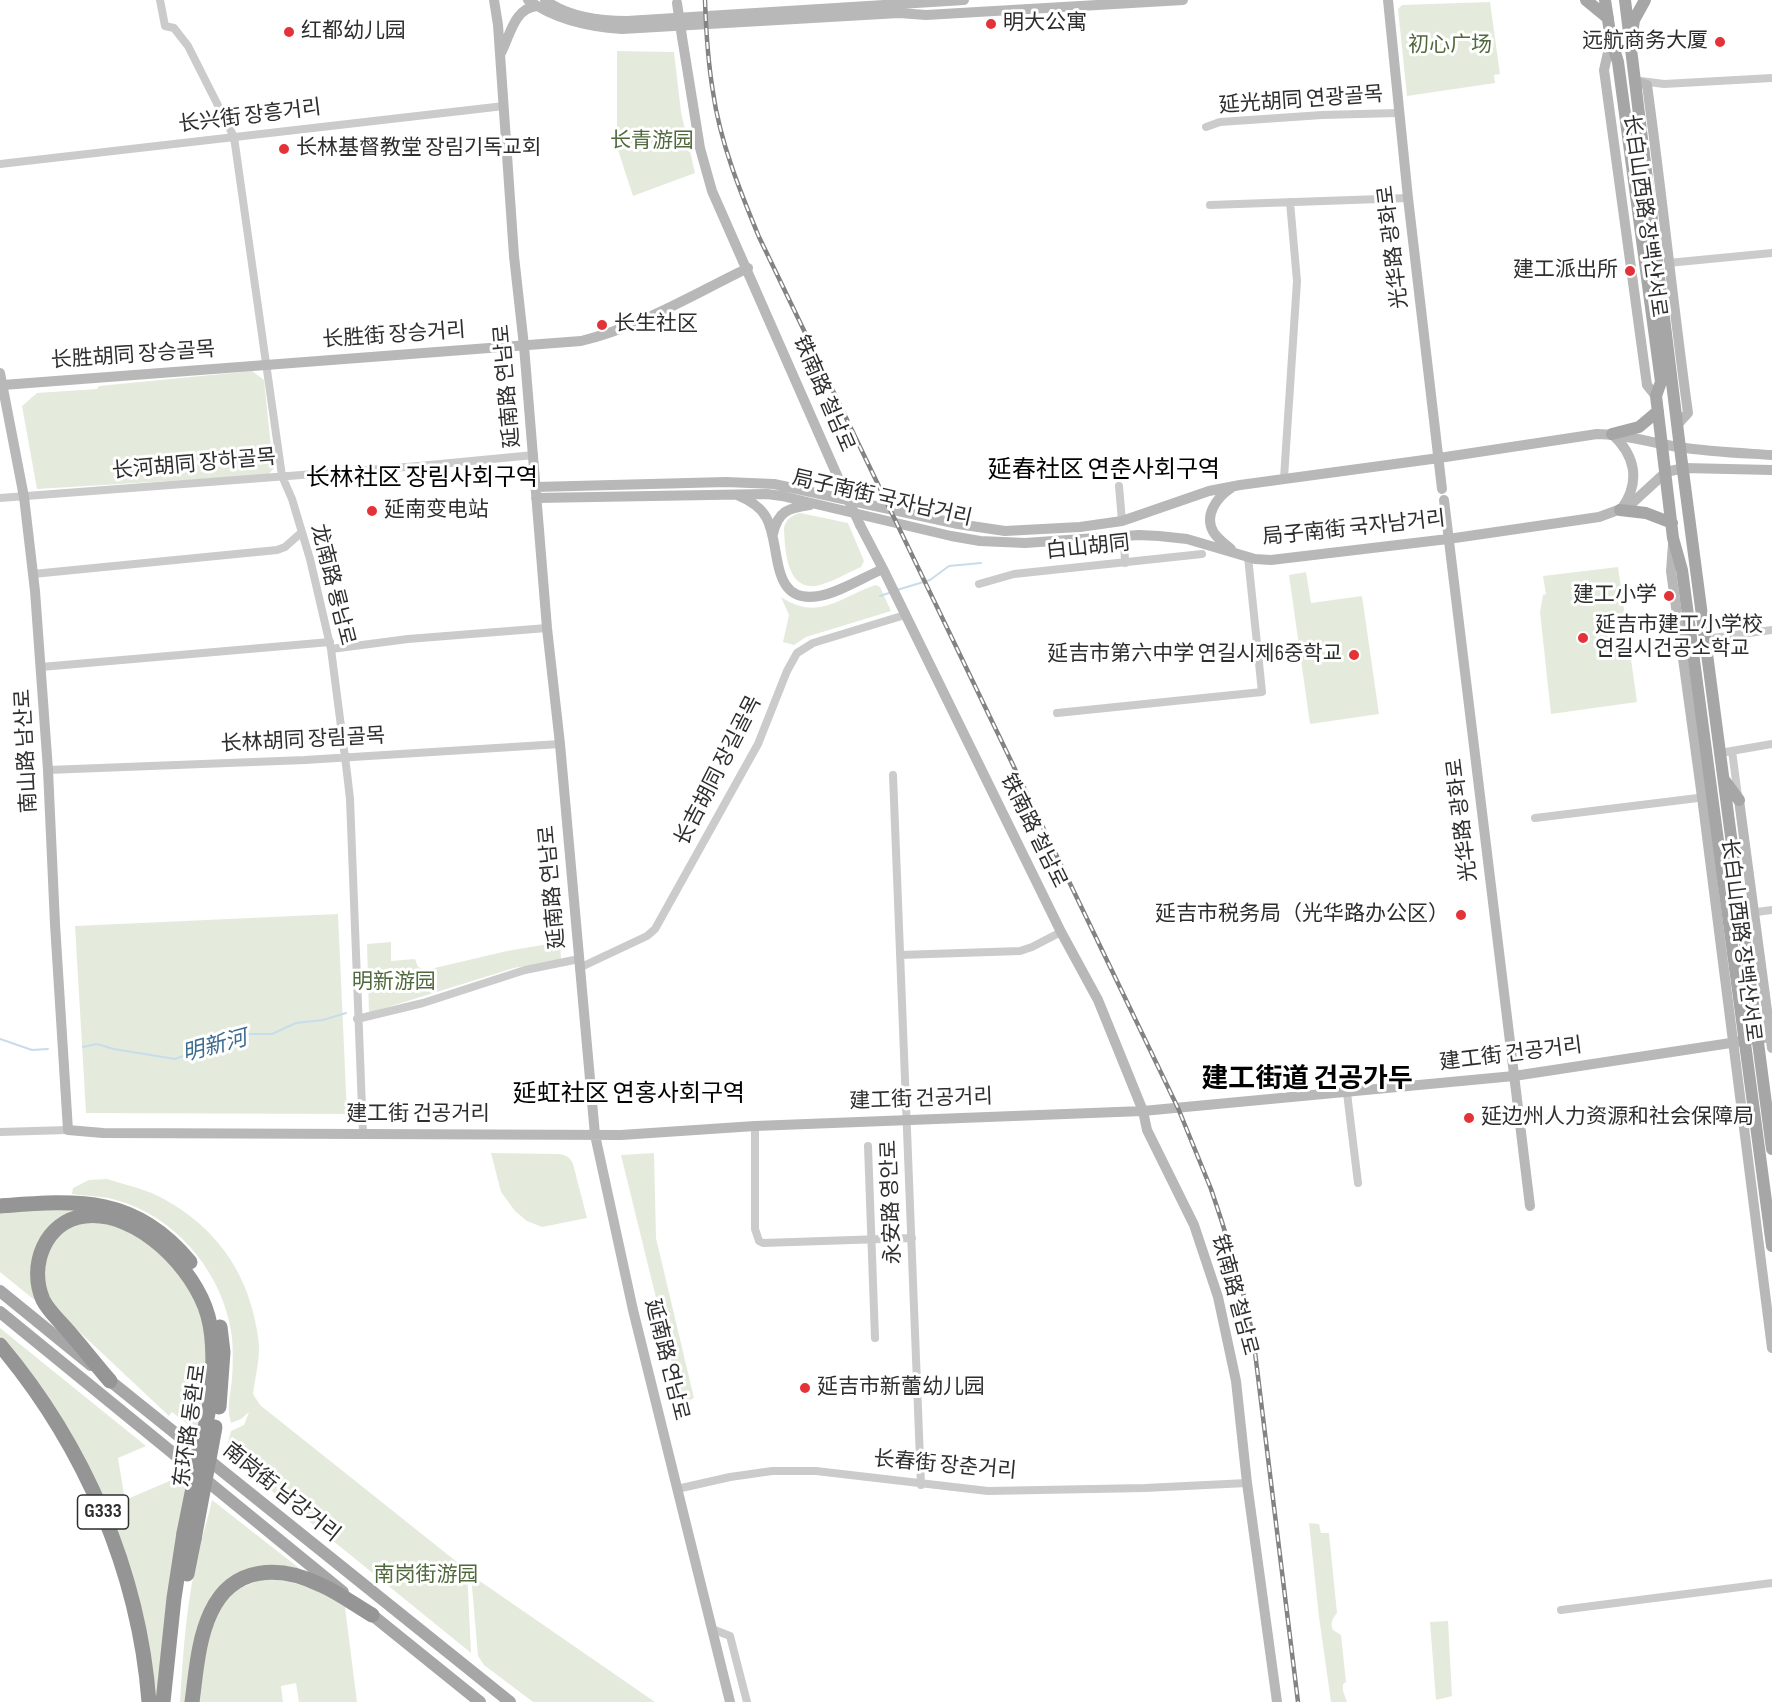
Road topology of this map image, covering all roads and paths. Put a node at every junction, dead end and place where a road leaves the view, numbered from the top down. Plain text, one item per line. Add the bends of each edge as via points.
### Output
1 (160, 0) edge
2 (494, 0) edge
3 (964, 0) edge
4 (1183, 0) edge
5 (1388, 0) edge
6 (1586, 0) edge
7 (1605, 0) edge
8 (1625, 0) edge
9 (1645, 0) edge
10 (676, 1) edge
11 (536, 2) edge
12 (1059, 3) edge
13 (1608, 18) junction
14 (1631, 46) junction
15 (500, 56) junction
16 (1772, 78) edge
17 (1634, 81) junction
18 (504, 106) junction
19 (1398, 113) junction
20 (1206, 127) dead end
21 (234, 137) junction
22 (0, 164) edge
23 (1408, 198) junction
24 (1290, 202) junction
25 (1210, 205) dead end
26 (1772, 253) edge
27 (1668, 263) junction
28 (748, 268) junction
29 (524, 346) junction
30 (267, 365) junction
31 (0, 374) edge
32 (2, 386) edge
33 (1658, 411) junction
34 (1678, 424) junction
35 (1612, 434) junction
36 (1663, 445) junction
37 (1680, 448) junction
38 (534, 455) junction
39 (1772, 455) edge
40 (1438, 458) junction
41 (1684, 468) junction
42 (1772, 470) edge
43 (1666, 472) junction
44 (282, 476) junction
45 (1284, 478) junction
46 (1119, 486) dead end
47 (1234, 486) junction
48 (1442, 489) dead end
49 (536, 493) junction
50 (736, 494) junction
51 (24, 496) junction
52 (0, 498) edge
53 (1444, 501) dead end
54 (818, 504) junction
55 (1620, 510) junction
56 (1122, 521) junction
57 (1672, 523) junction
58 (302, 532) junction
59 (773, 535) junction
60 (1124, 536) junction
61 (1448, 539) junction
62 (1236, 553) junction
63 (1202, 554) dead end
64 (1248, 557) junction
65 (1125, 562) junction
66 (883, 569) junction
67 (33, 574) junction
68 (979, 584) dead end
69 (904, 612) junction
70 (547, 628) junction
71 (1772, 630) edge
72 (1705, 639) junction
73 (330, 646) junction
74 (41, 667) junction
75 (1057, 713) dead end
76 (560, 744) junction
77 (1772, 744) edge
78 (1726, 752) junction
79 (344, 757) junction
80 (48, 770) junction
81 (893, 775) dead end
82 (1724, 780) junction
83 (1707, 796) junction
84 (1739, 800) junction
85 (1535, 818) dead end
86 (1772, 910) edge
87 (1748, 913) junction
88 (1061, 932) junction
89 (900, 955) junction
90 (579, 964) junction
91 (357, 1019) junction
92 (1771, 1041) edge
93 (1745, 1042) junction
94 (1514, 1076) junction
95 (1347, 1093) junction
96 (1143, 1111) junction
97 (907, 1120) junction
98 (754, 1126) junction
99 (68, 1130) junction
100 (0, 1131) edge
101 (363, 1134) junction
102 (595, 1135) junction
103 (868, 1146) dead end
104 (1772, 1149) edge
105 (1358, 1183) dead end
106 (0, 1206) edge
107 (1530, 1206) dead end
108 (912, 1238) junction
109 (871, 1240) junction
110 (1772, 1246) edge
111 (0, 1291) edge
112 (0, 1312) edge
113 (875, 1338) dead end
114 (0, 1345) edge
115 (1772, 1348) edge
116 (110, 1381) junction
117 (215, 1403) junction
118 (1247, 1483) junction
119 (921, 1485) junction
120 (678, 1489) junction
121 (189, 1536) junction
122 (1772, 1583) edge
123 (1561, 1610) dead end
124 (372, 1615) junction
125 (712, 1629) junction
126 (149, 1702) edge
127 (163, 1702) edge
128 (172, 1702) edge
129 (192, 1702) edge
130 (480, 1702) edge
131 (510, 1702) edge
132 (730, 1702) edge
133 (747, 1702) edge
134 (1277, 1702) edge

1 - 21 street, 龙南路 룡남로 via 165,26 174,28 188,46
2 - 15 main road, 延南路 연남로
3 - 11 main road via 627,21 585,17
4 - 12 main road
5 - 19 main road, 光华路 광화로
6 - 13 main road
7 - 13 main road, 长白山西路 장백산서로
8 - 14 main road, 长白山西路 장백산서로
9 - 14 main road via 1634,20
10 - 28 main road, 铁南路 철남로, bridge via 700,148 709,180
11 - 12 main road via 572,22 622,29 899,13 926,15
11 - 15 main road via 518,17
13 - 33 main road, 长白山西路 장백산서로 via 1618,62 1661,382 1656,396
14 - 17 main road, 长白山西路 장백산서로
15 - 18 main road, 延南路 연남로
16 - 17 street via 1664,84
17 - 27 main road, 长白山西路 장백산서로 via 1647,85
17 - 34 main road, 长白山西路 장백산서로
18 - 21 street, 长兴街 장흥거리
18 - 29 main road, 延南路 연남로
19 - 20 street, 延光胡同 연광골목 via 1220,122
19 - 23 main road, 光华路 광화로
21 - 22 street, 长兴街 장흥거리
21 - 30 street, 龙南路 룡남로
23 - 24 street
23 - 40 main road, 光华路 광화로
24 - 25 street
24 - 45 street via 1297,282
26 - 27 street
27 - 34 main road, 长白山西路 장백산서로 via 1688,413
28 - 29 main road, 长胜街 장승거리 via 604,335
28 - 66 main road, 铁南路 철남로, bridge via 840,483
29 - 30 main road, 长胜街 장승거리
29 - 38 main road, 延南路 연남로
30 - 32 main road, 长胜胡同 장승골목
30 - 44 street, 龙南路 룡남로
31 - 32 main road, 南山路 남산로
32 - 51 main road, 南山路 남산로
33 - 35 main road via 1639,427
33 - 36 main road, 长白山西路 장백산서로
34 - 37 main road, 长白山西路 장백산서로
35 - 36 main road, 局子南街 국자남거리
35 - 40 main road, 局子南街 국자남거리
35 - 55 main road via 1627,449 1633,467 1632,486
36 - 37 main road, 局子南街 국자남거리
36 - 43 main road, 长白山西路 장백산서로
37 - 39 main road, 局子南街 국자남거리
37 - 41 main road, 长白山西路 장백산서로
38 - 44 street, 长河胡同 장하골목
38 - 49 main road, 延南路 연남로
40 - 45 main road, 局子南街 국자남거리
40 - 48 main road, 光华路 광화로
41 - 42 main road
41 - 43 main road
41 - 72 main road, 长白山西路 장백산서로
43 - 55 main road, 局子南街 국자남거리
43 - 57 main road, 长白山西路 장백산서로
44 - 51 street, 长河胡同 장하골목
44 - 58 street, 龙南路 룡남로
45 - 47 main road, 局子南街 국자남거리
46 - 56 street
47 - 56 main road, 局子南街 국자남거리
47 - 62 main road via 1217,500 1210,516 1215,534
49 - 50 main road, 局子南街 국자남거리
49 - 56 main road, 局子南街 국자남거리 via 726,482 774,484 1005,531
49 - 70 main road, 延南路 연남로
50 - 54 main road, 局子南街 국자남거리 via 782,496
50 - 59 main road via 762,511
51 - 52 street, 长河胡同 장하골목
51 - 67 main road, 南山路 남산로
53 - 61 main road, 光华路 광화로
54 - 59 main road via 784,512
54 - 60 main road, 局子南街 국자남거리 via 980,541 1025,543
55 - 57 main road via 1646,513
55 - 61 main road, 局子南街 국자남거리 via 1599,517
57 - 83 main road, 长白山西路 장백산서로 via 1682,570
58 - 67 street via 277,550
58 - 73 street, 龙南路 룡남로
59 - 66 main road via 782,581 802,596 825,595
60 - 62 main road, 局子南街 국자남거리 via 1188,539
60 - 65 street
61 - 64 main road, 局子南街 국자남거리 via 1271,560
61 - 94 main road, 光华路 광화로
62 - 64 main road, 局子南街 국자남거리
63 - 65 street, 白山胡同
64 - 75 street via 1262,692
65 - 68 street, 白山胡同 via 1002,576
66 - 69 main road, 铁南路 철남로
67 - 74 main road, 南山路 남산로
69 - 88 main road, 铁南路 철남로
69 - 90 street, 长吉胡同 장길골목 via 813,643 797,653 755,749 655,929 647,936
70 - 73 street
70 - 76 main road, 延南路 연남로
71 - 72 street
72 - 78 main road, 长白山西路 장백산서로
73 - 74 street
73 - 79 street, 龙南路 룡남로
74 - 80 main road, 南山路 남산로
76 - 79 street, 长林胡同 장림골목
76 - 90 main road, 延南路 연남로
77 - 78 street
78 - 82 main road, 长白山西路 장백산서로
78 - 84 street
79 - 80 street, 长林胡同 장림골목
79 - 91 street, 龙南路 룡남로 via 350,799
80 - 99 main road, 南山路 남산로
81 - 89 street, 永安路 영안로
82 - 84 main road
82 - 87 main road, 长白山西路 장백산서로
83 - 85 street
83 - 93 main road, 长白山西路 장백산서로
84 - 87 main road, 长白山西路 장백산서로
86 - 87 street
87 - 92 main road, 长白山西路 장백산서로
87 - 93 main road, 长白山西路 장백산서로
88 - 89 street via 1020,951
88 - 96 main road, 铁南路 철남로 via 1098,1000
89 - 97 street, 永安路 영안로
90 - 91 street, 长吉胡同 장길골목 via 525,970 423,1003
90 - 102 main road, 延南路 연남로
91 - 101 street, 龙南路 룡남로
92 - 93 main road, 建工街 건공거리
93 - 94 main road, 建工街 건공거리
93 - 104 main road, 长白山西路 장백산서로
93 - 110 main road, 长白山西路 장백산서로
93 - 115 main road, 长白山西路 장백산서로
94 - 95 main road, 建工街 건공거리
94 - 107 main road, 光华路 광화로
95 - 96 main road, 建工街 건공거리
95 - 105 street
96 - 97 main road, 建工街 건공거리
96 - 118 main road, 铁南路 철남로 via 1147,1130 1197,1233 1218,1297 1236,1381
97 - 98 main road, 建工街 건공거리
97 - 108 street, 永安路 영안로
98 - 102 main road, 建工街 건공거리
98 - 109 street via 754,1229 759,1241
99 - 100 street
99 - 101 main road, 建工街 건공거리
101 - 102 main road, 建工街 건공거리
102 - 120 main road, 延南路 연남로
103 - 109 street
106 - 117 highway, 东环路 동환로 via 54,1202 100,1205 135,1216 177,1245 198,1271 217,1314 223,1352 222,1395
108 - 109 street
108 - 119 street, 永安路 영안로
109 - 113 street
111 - 116 main road, 南岗街 남강거리
112 - 124 main road, 南岗街 남강거리
114 - 126 highway, G333 via 43,1401 98,1500 133,1606 146,1665
116 - 117 highway via 44,1303 38,1281 39,1259 48,1238 84,1216 112,1218 137,1228 187,1273 208,1317
116 - 131 main road, 南岗街 남강거리
117 - 121 highway, bridge
118 - 119 street, 长春街 장춘거리 via 988,1491
118 - 134 main road, 铁南路 철남로
119 - 120 street, 长春街 장춘거리 via 816,1471 772,1471
120 - 125 main road, 延南路 연남로
121 - 127 highway via 174,1598
121 - 128 highway
122 - 123 street
124 - 129 highway via 302,1577 274,1572 247,1577 223,1593 211,1611
124 - 130 main road, 南岗街 남강거리
125 - 132 main road, 延南路 연남로
125 - 133 street via 730,1636

